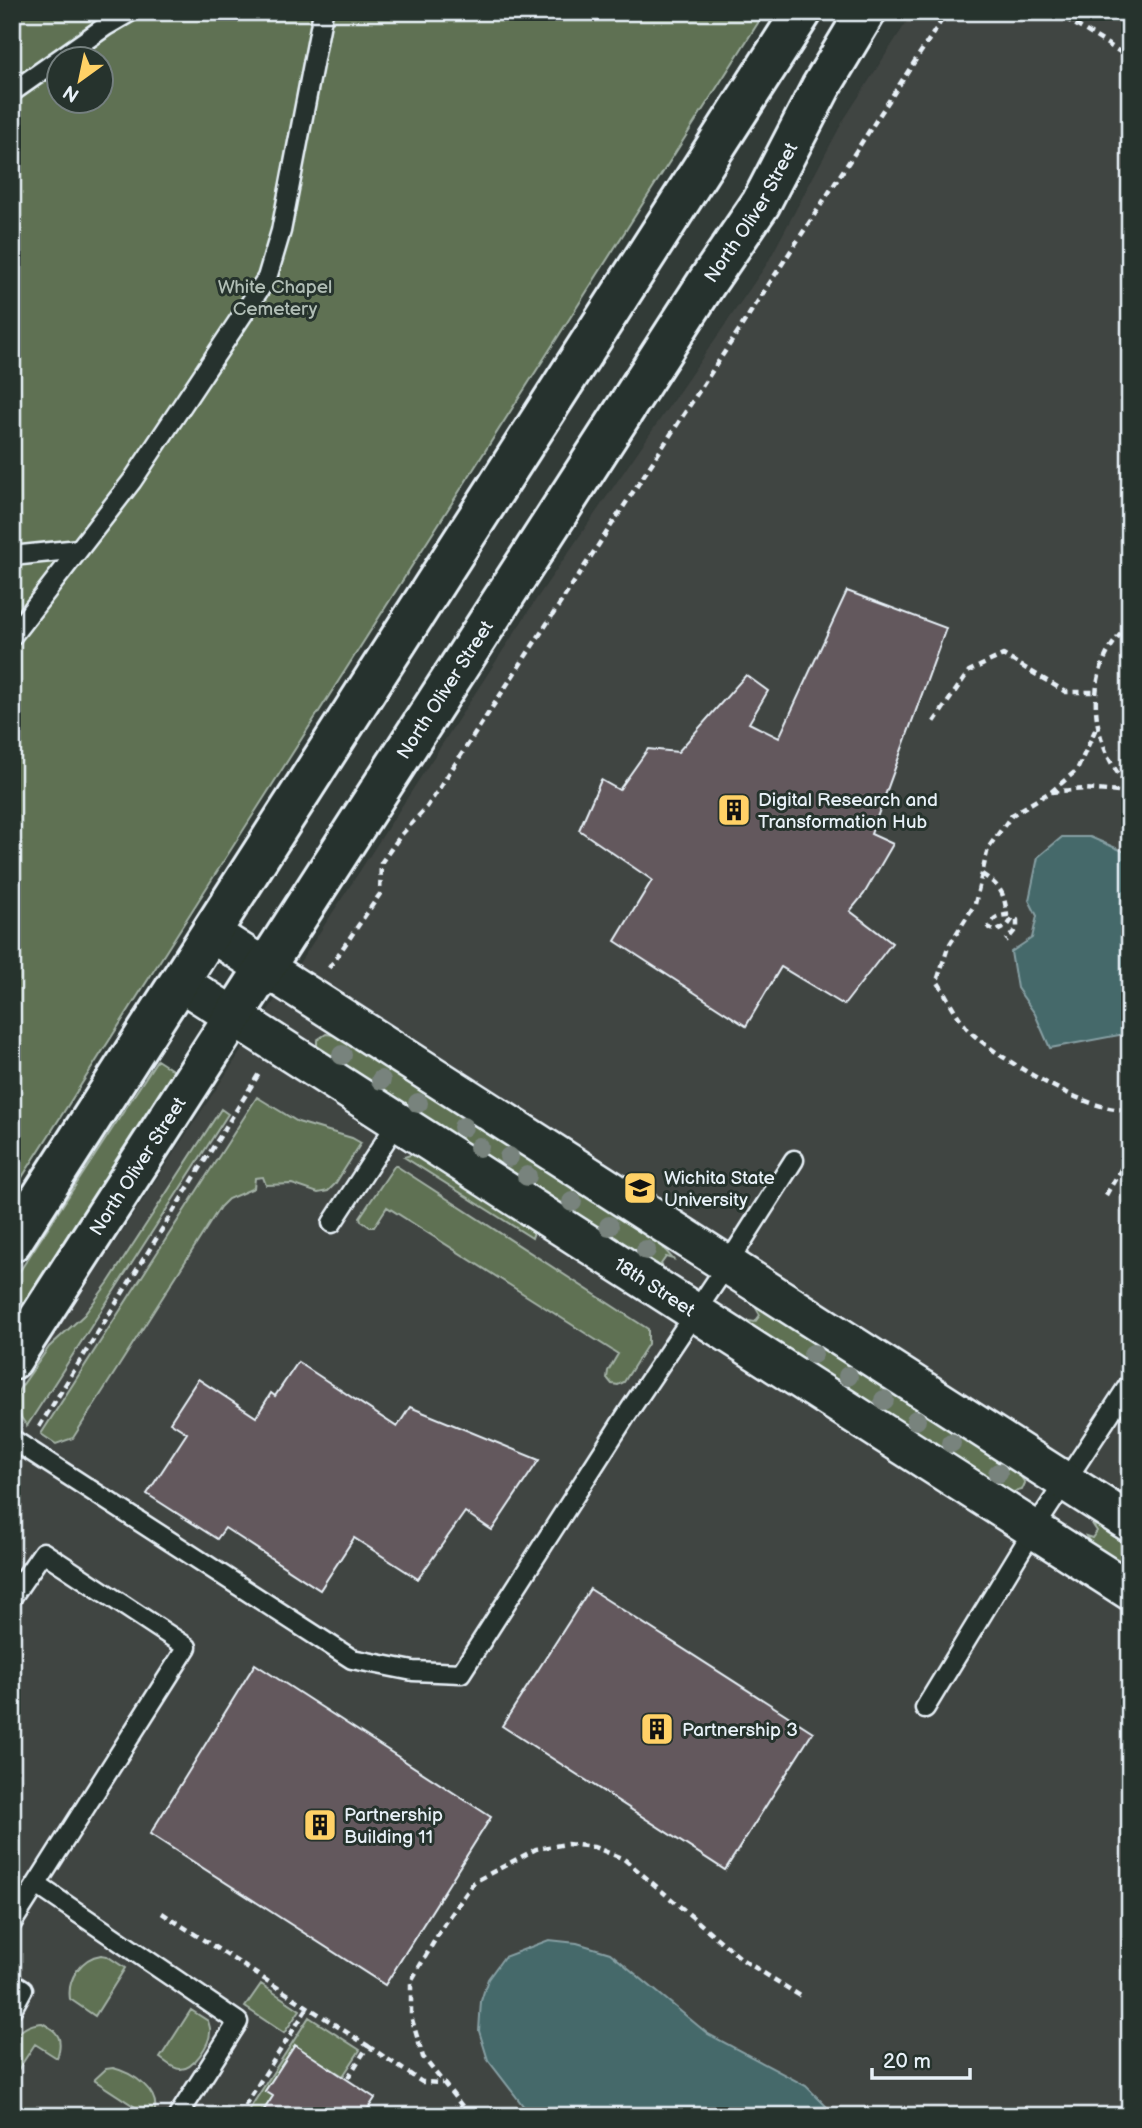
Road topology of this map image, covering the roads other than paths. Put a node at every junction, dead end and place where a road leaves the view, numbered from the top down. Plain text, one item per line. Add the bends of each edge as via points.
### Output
1 (130, 12) edge
2 (323, 12) edge
3 (803, 12) edge
4 (866, 12) edge
5 (12, 92) edge
6 (79, 549) junction
7 (12, 555) edge
8 (12, 636) edge
9 (211, 933) junction
10 (265, 967) junction
11 (180, 982) junction
12 (233, 1017) junction
13 (397, 1123) junction
14 (794, 1160) dead end
15 (332, 1223) dead end
16 (12, 1242) edge
17 (727, 1265) junction
18 (694, 1314) junction
19 (12, 1360) edge
20 (1130, 1383) edge
21 (19, 1443) edge
22 (1064, 1482) junction
23 (1130, 1524) edge
24 (1034, 1529) junction
25 (1130, 1591) edge
26 (12, 1597) edge
27 (925, 1709) dead end
28 (37, 1885) junction
29 (12, 1923) edge
30 (12, 1982) edge
31 (12, 2009) edge
32 (178, 2116) edge

1 - 5 lane
2 - 6 lane via 281,231 267,278 132,481
3 - 9 main road
4 - 10 main road, North Oliver Street via 761,203
6 - 7 lane
6 - 8 lane
9 - 10 street
9 - 11 main road
10 - 12 main road, North Oliver Street
10 - 17 street
11 - 12 street, 18th Street
11 - 16 main road
12 - 13 street, 18th Street
12 - 19 main road, North Oliver Street
13 - 15 lane
13 - 18 street, 18th Street
14 - 17 lane
17 - 18 lane
17 - 22 street
18 - 21 lane via 461,1673 413,1671 352,1659
18 - 24 street, 18th Street
20 - 22 lane
22 - 23 street
22 - 24 lane
24 - 25 street, 18th Street
24 - 27 lane
26 - 28 lane via 43,1552 187,1647
28 - 29 lane
28 - 32 lane via 238,2022
30 - 31 lane via 23,1989

